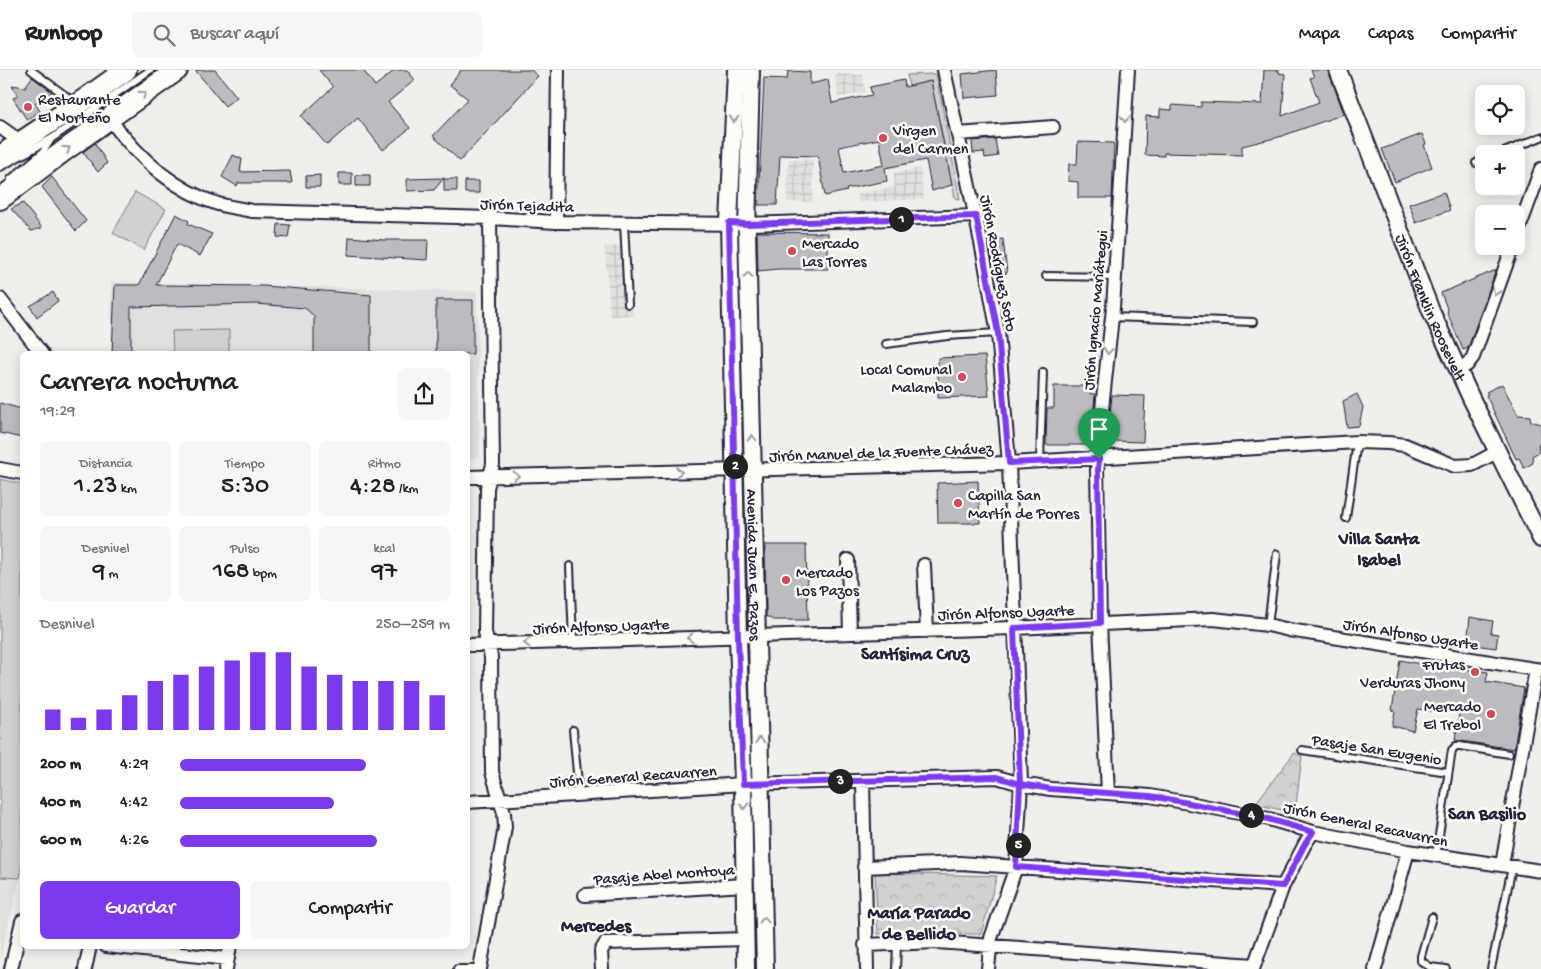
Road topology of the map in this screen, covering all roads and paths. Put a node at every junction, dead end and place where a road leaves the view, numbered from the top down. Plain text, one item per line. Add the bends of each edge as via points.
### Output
1 (31, 70) edge
2 (126, 70) edge
3 (150, 70) edge
4 (177, 70) edge
5 (558, 70) edge
6 (736, 70) edge
7 (751, 70) edge
8 (944, 70) edge
9 (1128, 70) edge
10 (1338, 70) edge
11 (78, 104) junction
12 (110, 118) junction
13 (1053, 126) dead end
14 (0, 127) edge
15 (958, 134) junction
16 (1541, 137) edge
17 (51, 139) junction
18 (21, 142) junction
19 (1521, 145) edge
20 (0, 156) edge
21 (0, 167) edge
22 (1541, 169) edge
23 (2, 192) edge
24 (1525, 213) edge
25 (976, 216) junction
26 (490, 218) junction
27 (556, 222) junction
28 (624, 222) junction
29 (729, 223) junction
30 (747, 224) junction
31 (1510, 255) edge
32 (1046, 276) dead end
33 (1115, 276) junction
34 (0, 299) edge
35 (628, 304) dead end
36 (1112, 317) junction
37 (1253, 322) dead end
38 (998, 333) junction
39 (886, 344) dead end
40 (40, 351) edge
41 (1457, 369) junction
42 (1043, 372) dead end
43 (1358, 442) junction
44 (1497, 452) junction
45 (1099, 459) junction
46 (1040, 461) junction
47 (1009, 463) junction
48 (0, 470) edge
49 (735, 471) junction
50 (753, 471) junction
51 (20, 474) edge
52 (470, 477) edge
53 (490, 477) junction
54 (1346, 518) dead end
55 (1541, 538) edge
56 (1277, 554) dead end
57 (848, 560) dead end
58 (924, 565) dead end
59 (570, 566) dead end
60 (1100, 623) junction
61 (1268, 625) junction
62 (1014, 628) junction
63 (928, 631) junction
64 (850, 633) junction
65 (757, 636) junction
66 (738, 637) junction
67 (573, 642) junction
68 (488, 644) junction
69 (470, 645) edge
70 (1539, 670) edge
71 (573, 730) dead end
72 (1302, 750) dead end
73 (1509, 754) dead end
74 (1448, 772) junction
75 (863, 781) junction
76 (760, 783) junction
77 (743, 784) junction
78 (1020, 784) junction
79 (1108, 793) junction
80 (579, 794) junction
81 (500, 799) junction
82 (470, 802) edge
83 (1313, 832) junction
84 (1408, 851) junction
85 (1436, 855) junction
86 (1507, 866) junction
87 (864, 867) junction
88 (1016, 867) junction
89 (1541, 871) edge
90 (745, 884) junction
91 (1283, 886) junction
92 (585, 894) dead end
93 (1432, 916) dead end
94 (20, 930) edge
95 (746, 939) junction
96 (897, 944) junction
97 (865, 945) junction
98 (990, 947) junction
99 (89, 949) edge
100 (136, 949) edge
101 (228, 958) edge
102 (1254, 967) edge
103 (11, 969) edge
104 (85, 969) edge
105 (457, 969) edge
106 (480, 969) edge
107 (602, 969) edge
108 (746, 969) edge
109 (765, 969) edge
110 (867, 969) edge
111 (896, 969) edge
112 (988, 969) edge
113 (1375, 969) edge
114 (1446, 969) edge
115 (1491, 969) edge

1 - 11 lane
2 - 11 main road
3 - 17 lane
12 -> 4 main road
5 - 27 street
6 -> 29 street, Avenida Juan E. Pazos
7 - 30 street, Avenida Juan E. Pazos
8 - 15 street, Jirón Rodríguez Soto
9 -> 33 street, Jirón Ignacio Mariátegui
10 - 41 street, Jirón Franklin Roosevelt via 1431,311
11 - 18 main road
23 -> 12 main road
12 - 26 street, Jirón Tejadita via 125,139 154,167 187,191 217,204 252,211
13 - 15 street
14 - 18 street
15 - 25 street, Jirón Rodríguez Soto
16 - 19 lane
17 - 21 lane
17 - 23 lane via 43,152
18 - 20 main road
22 - 24 street
25 - 30 street, Jirón Tejadita
25 - 38 street, Jirón Rodríguez Soto
26 - 27 street, Jirón Tejadita
26 - 53 street via 493,464
27 - 28 street, Jirón Tejadita
28 - 29 street, Jirón Tejadita
28 - 35 lane
29 - 30 street, Jirón Tejadita
29 - 49 street, Avenida Juan E. Pazos
50 -> 30 street, Avenida Juan E. Pazos
31 -> 41 street via 1473,357 1467,365
32 - 33 lane
33 - 36 street, Jirón Ignacio Mariátegui
34 - 40 street
36 - 37 lane
36 -> 45 street, Jirón Ignacio Mariátegui
38 - 39 lane
38 - 47 street, Jirón Rodríguez Soto
41 - 44 street, Jirón Franklin Roosevelt
42 - 46 lane
43 - 44 street, Jirón Manuel de la Fuente Chávez via 1404,445 1455,466 1472,465
43 - 45 street, Jirón Manuel de la Fuente Chávez
43 - 54 lane
44 - 55 street, Jirón Franklin Roosevelt
45 - 46 street, Jirón Manuel de la Fuente Chávez
45 - 60 street, Jirón Ignacio Mariátegui
46 - 47 street, Jirón Manuel de la Fuente Chávez
47 - 50 street, Jirón Manuel de la Fuente Chávez
47 - 62 street, Jirón Rodríguez Soto
48 - 51 street
49 - 50 street, Jirón Manuel de la Fuente Chávez
53 -> 49 street, Jirón Manuel de la Fuente Chávez
49 - 66 street, Avenida Juan E. Pazos
50 - 65 street, Avenida Juan E. Pazos
52 - 53 street, Jirón Manuel de la Fuente Chávez
53 - 68 street via 486,546 485,632
56 - 61 lane
57 - 64 street
58 - 63 street
59 - 67 lane
60 - 61 street, Jirón Alfonso Ugarte via 1213,619
60 - 62 street, Jirón Alfonso Ugarte
60 - 79 street, Jirón Ignacio Mariátegui
61 - 70 street, Jirón Alfonso Ugarte
62 - 63 street, Jirón Alfonso Ugarte
62 - 78 street, Jirón Rodríguez Soto
63 - 64 street, Jirón Alfonso Ugarte
64 - 65 street, Jirón Alfonso Ugarte
65 - 66 street, Jirón Alfonso Ugarte
76 -> 65 street, Avenida Juan E. Pazos
66 -> 67 street, Jirón Alfonso Ugarte
66 - 77 street, Avenida Juan E. Pazos
67 -> 68 street, Jirón Alfonso Ugarte
68 - 69 street, Jirón Alfonso Ugarte
68 - 81 street via 491,657 492,772
70 - 86 street
71 - 80 lane
72 - 74 lane, Pasaje San Eugenio
73 - 74 lane via 1456,746 1450,756
74 - 85 lane
75 - 76 street, Jirón General Recavarren
75 - 78 street, Jirón General Recavarren via 997,777
75 - 87 street
76 - 77 street, Jirón General Recavarren
109 -> 76 street, Avenida Juan E. Pazos
77 - 80 street, Jirón General Recavarren
77 -> 90 street, Avenida Juan E. Pazos
78 - 79 street, Jirón General Recavarren
78 - 88 street, Jirón Rodríguez Soto
79 - 83 street, Jirón General Recavarren via 1150,796 1227,810
80 - 81 street, Jirón General Recavarren
81 - 82 street, Jirón General Recavarren
81 - 106 street via 505,827
83 - 84 street, Jirón General Recavarren
83 - 91 street
84 - 85 street, Jirón General Recavarren
84 - 113 street
85 - 86 street, Jirón General Recavarren
86 - 89 street, Jirón General Recavarren
86 - 115 lane
87 - 88 street via 960,863
87 - 97 street
88 - 91 street
88 - 98 street, Jirón Rodríguez Soto
90 - 92 street, Pasaje Abel Montoya
90 - 95 street, Avenida Juan E. Pazos
91 - 102 street
93 - 114 lane via 1422,961 1430,967
94 - 103 street
95 - 107 street via 606,943 601,951
95 - 108 street, Avenida Juan E. Pazos
96 - 97 street
96 - 98 street via 937,942
96 - 111 lane
97 - 110 street
98 - 102 street
98 - 112 street, Jirón Rodríguez Soto
99 - 104 street
100 - 101 street
105 - 106 lane

